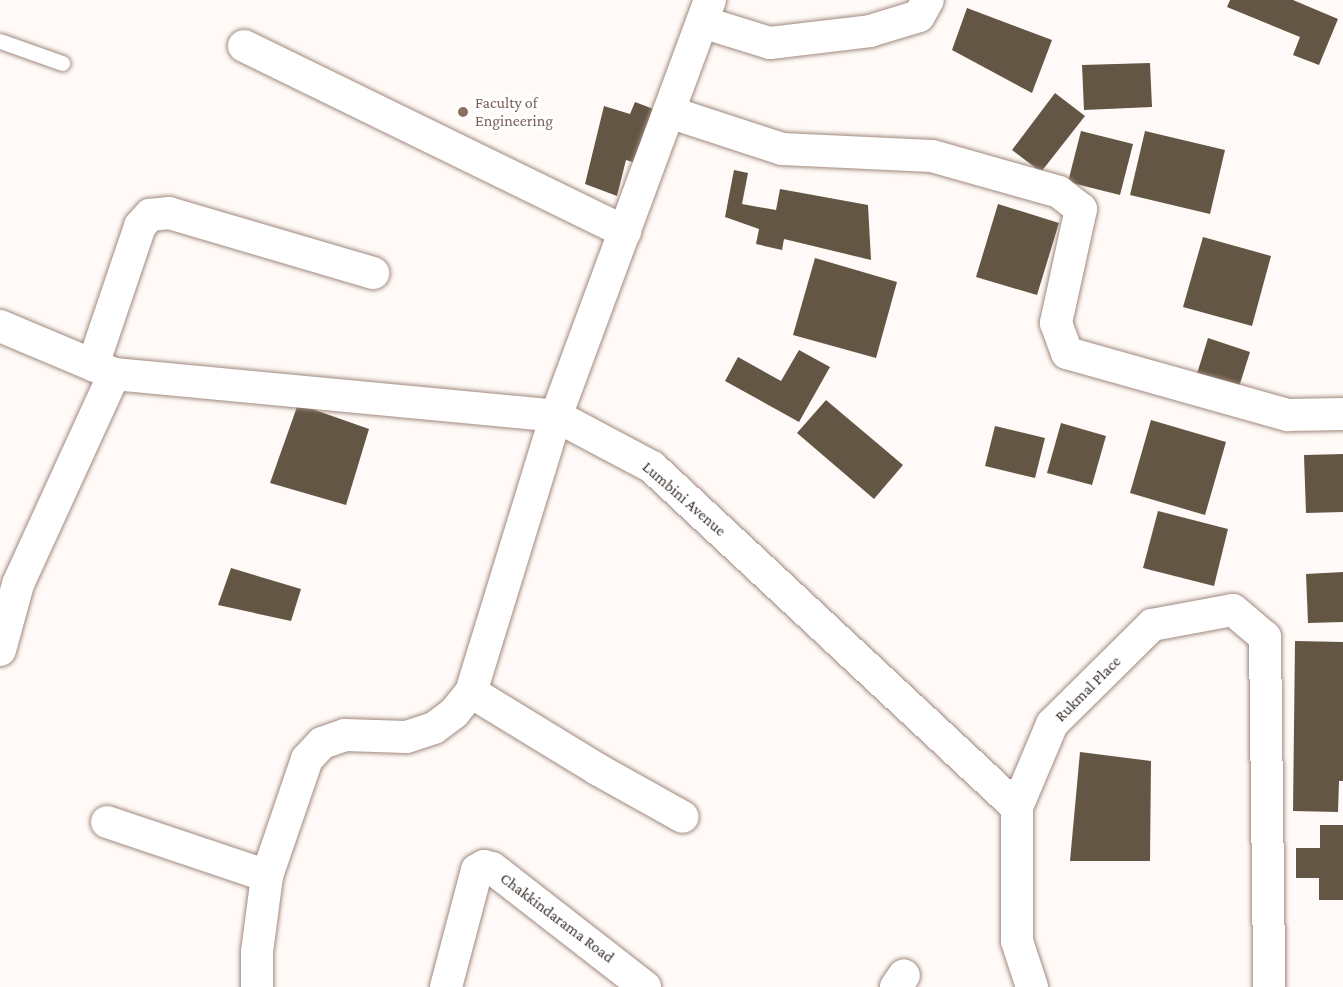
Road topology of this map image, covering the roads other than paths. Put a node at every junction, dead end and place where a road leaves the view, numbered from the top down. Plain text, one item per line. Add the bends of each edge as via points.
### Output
1 (928, 0) edge
2 (706, 11) edge
3 (0, 41) edge
4 (244, 46) dead end
5 (62, 63) dead end
6 (669, 112) junction
7 (625, 232) junction
8 (372, 273) dead end
9 (0, 326) edge
10 (103, 370) junction
11 (1343, 414) edge
12 (556, 416) junction
13 (9, 581) edge
14 (0, 650) edge
15 (471, 692) junction
16 (1017, 807) junction
17 (682, 817) dead end
18 (107, 822) dead end
19 (267, 876) junction
20 (257, 987) edge
21 (446, 987) edge
22 (645, 987) edge
23 (1032, 987) edge
24 (1269, 987) edge

1 - 2 street via 919,16 870,31 770,43
2 - 6 street
3 - 5 lane
4 - 7 street
6 - 7 street
6 - 11 street via 782,149 932,156 1059,192 1081,209 1056,323 1066,353 1288,415
7 - 12 street
8 - 10 street via 169,213 150,215 141,226
9 - 10 street
10 - 12 street
10 - 13 street
12 - 15 street
12 - 16 street, Lumbini Avenue via 652,467
13 - 14 street
15 - 17 street
15 - 19 street via 454,713 434,728 406,737 345,735 322,743 307,759
16 - 23 street, Rukmal Place via 1017,941
16 - 24 street, Rukmal Place via 1052,724 1152,625 1233,610 1265,637
18 - 19 street
19 - 20 street via 257,952
21 - 22 street, Chakkindarama Road via 477,870 484,866 492,868

